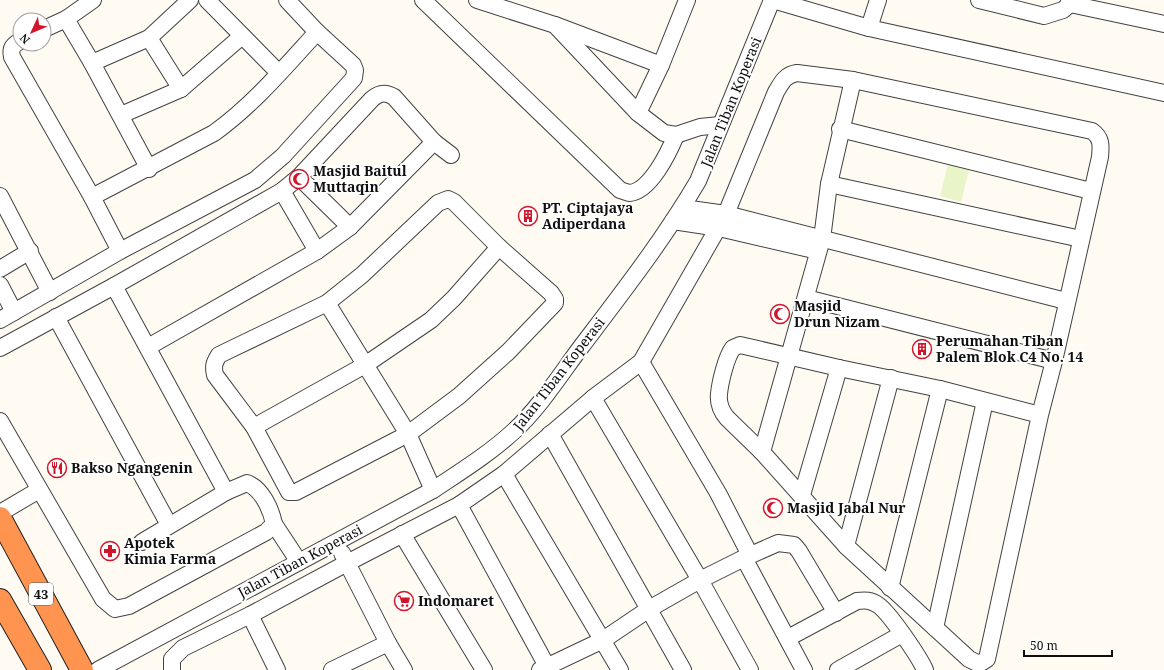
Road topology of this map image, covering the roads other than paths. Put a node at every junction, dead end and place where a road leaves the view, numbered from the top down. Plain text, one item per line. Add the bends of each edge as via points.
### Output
1 (93, 0) edge
2 (190, 0) edge
3 (207, 0) edge
4 (287, 0) edge
5 (423, 0) edge
6 (477, 0) edge
7 (687, 0) edge
8 (773, 0) edge
9 (878, 0) edge
10 (979, 0) edge
11 (1069, 2) edge
12 (66, 19) junction
13 (1164, 24) edge
14 (52, 25) edge
15 (554, 25) junction
16 (869, 28) junction
17 (316, 32) junction
18 (242, 36) junction
19 (149, 38) junction
20 (12, 46) edge
21 (92, 63) junction
22 (661, 66) junction
23 (279, 73) junction
24 (853, 80) junction
25 (181, 88) junction
26 (1164, 93) edge
27 (638, 113) junction
28 (121, 115) junction
29 (720, 125) junction
30 (840, 129) junction
31 (676, 135) junction
32 (434, 142) junction
33 (451, 155) dead end
34 (149, 169) junction
35 (300, 177) junction
36 (829, 184) junction
37 (282, 191) junction
38 (1091, 191) junction
39 (0, 196) edge
40 (92, 197) junction
41 (682, 208) junction
42 (673, 220) junction
43 (723, 221) junction
44 (350, 227) junction
45 (1081, 239) junction
46 (820, 245) junction
47 (500, 247) junction
48 (30, 251) junction
49 (317, 251) junction
50 (120, 252) junction
51 (0, 269) edge
52 (0, 285) edge
53 (114, 286) junction
54 (50, 292) junction
55 (806, 298) junction
56 (1066, 300) junction
57 (327, 303) junction
58 (14, 312) junction
59 (56, 317) junction
60 (0, 320) edge
61 (148, 347) junction
62 (0, 348) edge
63 (788, 356) junction
64 (1054, 361) junction
65 (641, 362) junction
66 (365, 365) junction
67 (839, 368) junction
68 (891, 378) junction
69 (940, 389) junction
70 (593, 398) junction
71 (985, 401) junction
72 (1040, 415) junction
73 (0, 421) edge
74 (254, 427) junction
75 (408, 434) junction
76 (550, 434) junction
77 (762, 452) junction
78 (504, 474) junction
79 (39, 490) junction
80 (433, 490) junction
81 (226, 492) junction
82 (802, 495) junction
83 (458, 506) junction
84 (0, 513) edge
85 (0, 518) edge
86 (274, 524) junction
87 (169, 525) junction
88 (402, 534) junction
89 (142, 542) dead end
90 (336, 542) junction
91 (846, 546) junction
92 (747, 557) junction
93 (299, 562) junction
94 (346, 563) junction
95 (700, 580) junction
96 (890, 588) junction
97 (0, 600) edge
98 (649, 609) junction
99 (836, 612) junction
100 (250, 615) junction
101 (935, 628) junction
102 (902, 634) junction
103 (788, 638) junction
104 (603, 640) junction
105 (388, 643) junction
106 (545, 669) edge
107 (40, 670) edge
108 (82, 670) edge
109 (98, 670) edge
110 (172, 670) edge
111 (277, 670) edge
112 (332, 670) edge
113 (404, 670) edge
114 (484, 670) edge
115 (620, 670) edge
116 (683, 670) edge
117 (750, 670) edge
118 (804, 670) edge
119 (838, 670) edge
120 (925, 670) edge

1 - 12 street
2 - 19 street
3 - 18 street
4 - 17 street
5 - 31 street via 620,190 629,194 640,189 662,165
6 - 15 street
7 - 22 street
8 - 16 street
8 - 29 street, Jalan Tiban Koperasi
9 - 16 street
10 - 11 street via 1044,16 1063,10
11 - 13 street
12 - 14 street
12 - 21 street
15 - 22 street
15 - 27 street
16 - 26 street
17 - 23 street
17 - 50 street via 352,65 355,70 354,78 265,173
18 - 23 street
18 - 25 street
19 - 21 street
19 - 25 street
20 - 40 street via 12,57
21 - 28 street
22 - 27 street
23 - 34 street via 229,122
24 - 30 street
24 - 38 street via 1092,132 1100,138 1101,144
24 - 43 street via 797,73 783,80
25 - 28 street
27 - 31 street via 664,133
28 - 34 street
29 - 31 street via 700,127
29 - 41 street, Jalan Tiban Koperasi via 703,172
30 - 36 street
30 - 38 street
32 - 33 street
32 - 35 street via 394,97 382,93 372,99
32 - 44 street
34 - 40 street
35 - 37 street
35 - 44 street
36 - 45 street
36 - 46 street
37 - 49 street
37 - 53 street
38 - 45 street
39 - 48 street
40 - 50 street
41 - 42 street, Jalan Tiban Koperasi
41 - 43 street
42 - 43 street
42 - 80 street, Jalan Tiban Koperasi via 537,405 514,431
43 - 46 street
43 - 65 street
44 - 49 street
45 - 56 street
46 - 55 street
46 - 56 street
47 - 57 street via 454,202 444,200 362,275
47 - 66 street via 442,312
47 - 75 street via 551,293 555,303 508,352 459,396
48 - 51 street
48 - 54 street
49 - 61 street
50 - 54 street
52 - 58 street
53 - 59 street
53 - 61 street
54 - 58 street
55 - 63 street
55 - 64 street
56 - 64 street
57 - 66 street
57 - 74 street via 219,356 215,362 215,374
58 - 60 street
59 - 62 street
59 - 87 street
61 - 81 street
63 - 67 street
63 - 77 street
63 - 77 street via 740,344 732,348 727,358 719,395 722,412
64 - 72 street
65 - 70 street
65 - 92 street via 718,492
66 - 74 street
66 - 75 street
67 - 68 street
67 - 82 street
68 - 69 street
68 - 91 street
69 - 71 street
69 - 96 street
70 - 76 street
70 - 95 street
71 - 72 street
71 - 101 street
72 - 101 street via 987,659 979,664 973,662
73 - 79 street
74 - 75 street via 289,492 293,493
75 - 80 street
76 - 78 street
76 - 98 street
77 - 82 street
78 - 83 street
78 - 104 street
79 - 84 street
79 - 86 street via 103,599 115,609 129,606 266,532
80 - 90 street, Jalan Tiban Koperasi
81 - 86 street via 247,483 251,485 257,489 265,502
81 - 87 street
82 - 91 street
83 - 88 street
83 - 106 street
85 - 108 highway, 43
86 - 93 street
87 - 89 street
88 - 94 street
88 - 114 street
90 - 93 street, Jalan Tiban Koperasi
90 - 94 street
91 - 96 street
92 - 95 street
92 - 99 street via 778,543 794,545
92 - 103 street
93 - 109 street, Jalan Tiban Koperasi
94 - 100 street
94 - 105 street
95 - 98 street
95 - 117 street
96 - 101 street
97 - 107 highway
98 - 104 street
98 - 116 street
99 - 102 street via 857,601 872,602 880,606
99 - 103 street
100 - 110 street via 183,648 172,659
100 - 111 street
102 - 119 street
102 - 120 street
103 - 118 street
104 - 106 street
104 - 115 street
105 - 112 street
105 - 113 street

